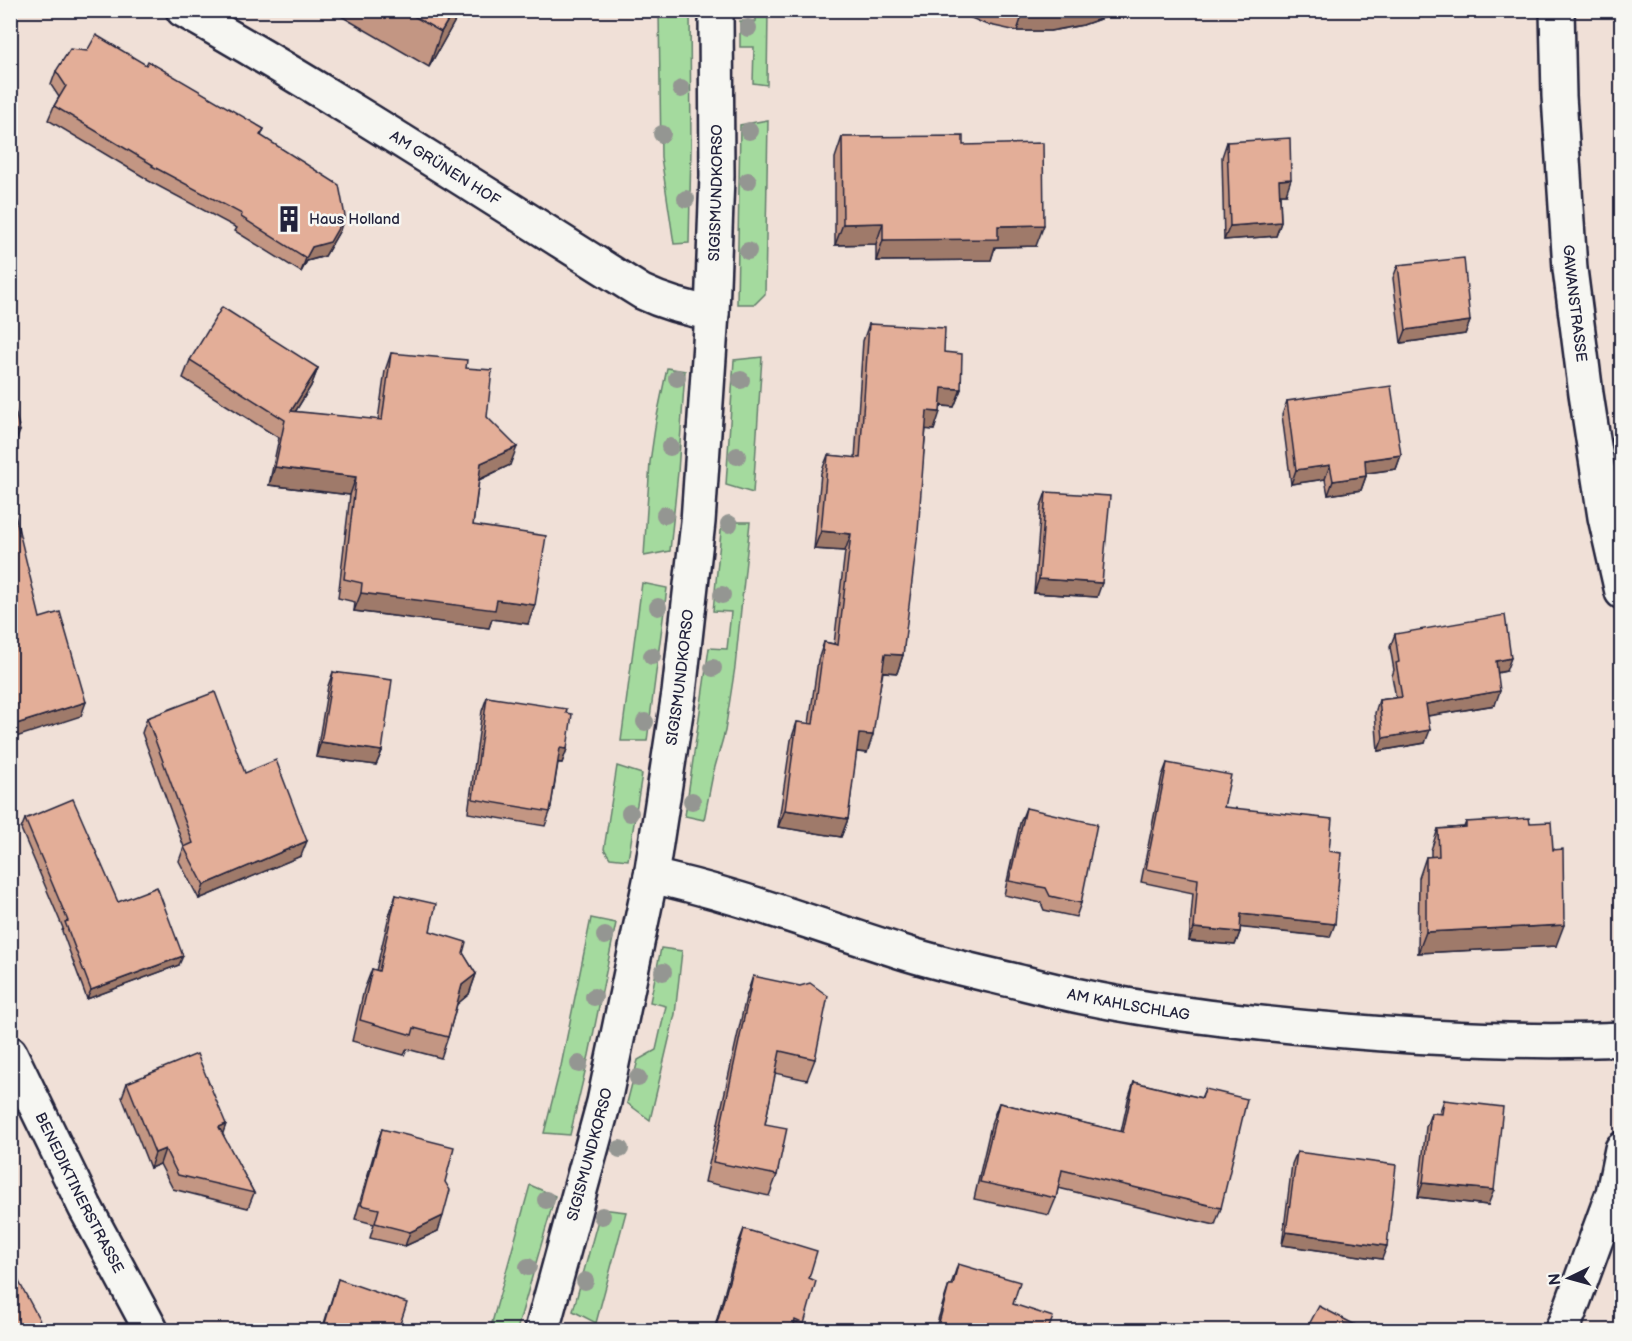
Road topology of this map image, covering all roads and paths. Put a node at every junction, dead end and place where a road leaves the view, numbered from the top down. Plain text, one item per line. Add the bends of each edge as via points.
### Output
1 (183, 10) edge
2 (716, 10) edge
3 (1557, 10) edge
4 (712, 313) junction
5 (1622, 592) edge
6 (651, 876) junction
7 (1622, 1039) edge
8 (10, 1053) edge
9 (1622, 1149) edge
10 (151, 1330) edge
11 (542, 1330) edge
12 (1562, 1330) edge

1 - 4 street, AM GRÜNEN HOF via 389,133 642,292 679,307
2 - 4 street, SIGISMUNDKORSO via 717,176
3 - 5 street, GAWANSTRASSE via 1558,96 1570,269 1604,506
4 - 6 street, SIGISMUNDKORSO via 698,522
6 - 7 street, AM KAHLSCHLAG via 745,900 902,952 1131,1007 1394,1035 1493,1040
6 - 11 street, SIGISMUNDKORSO via 604,1102
8 - 10 street, BENEDIKTINERSTRASSE via 85,1207
9 - 12 street via 1612,1193

